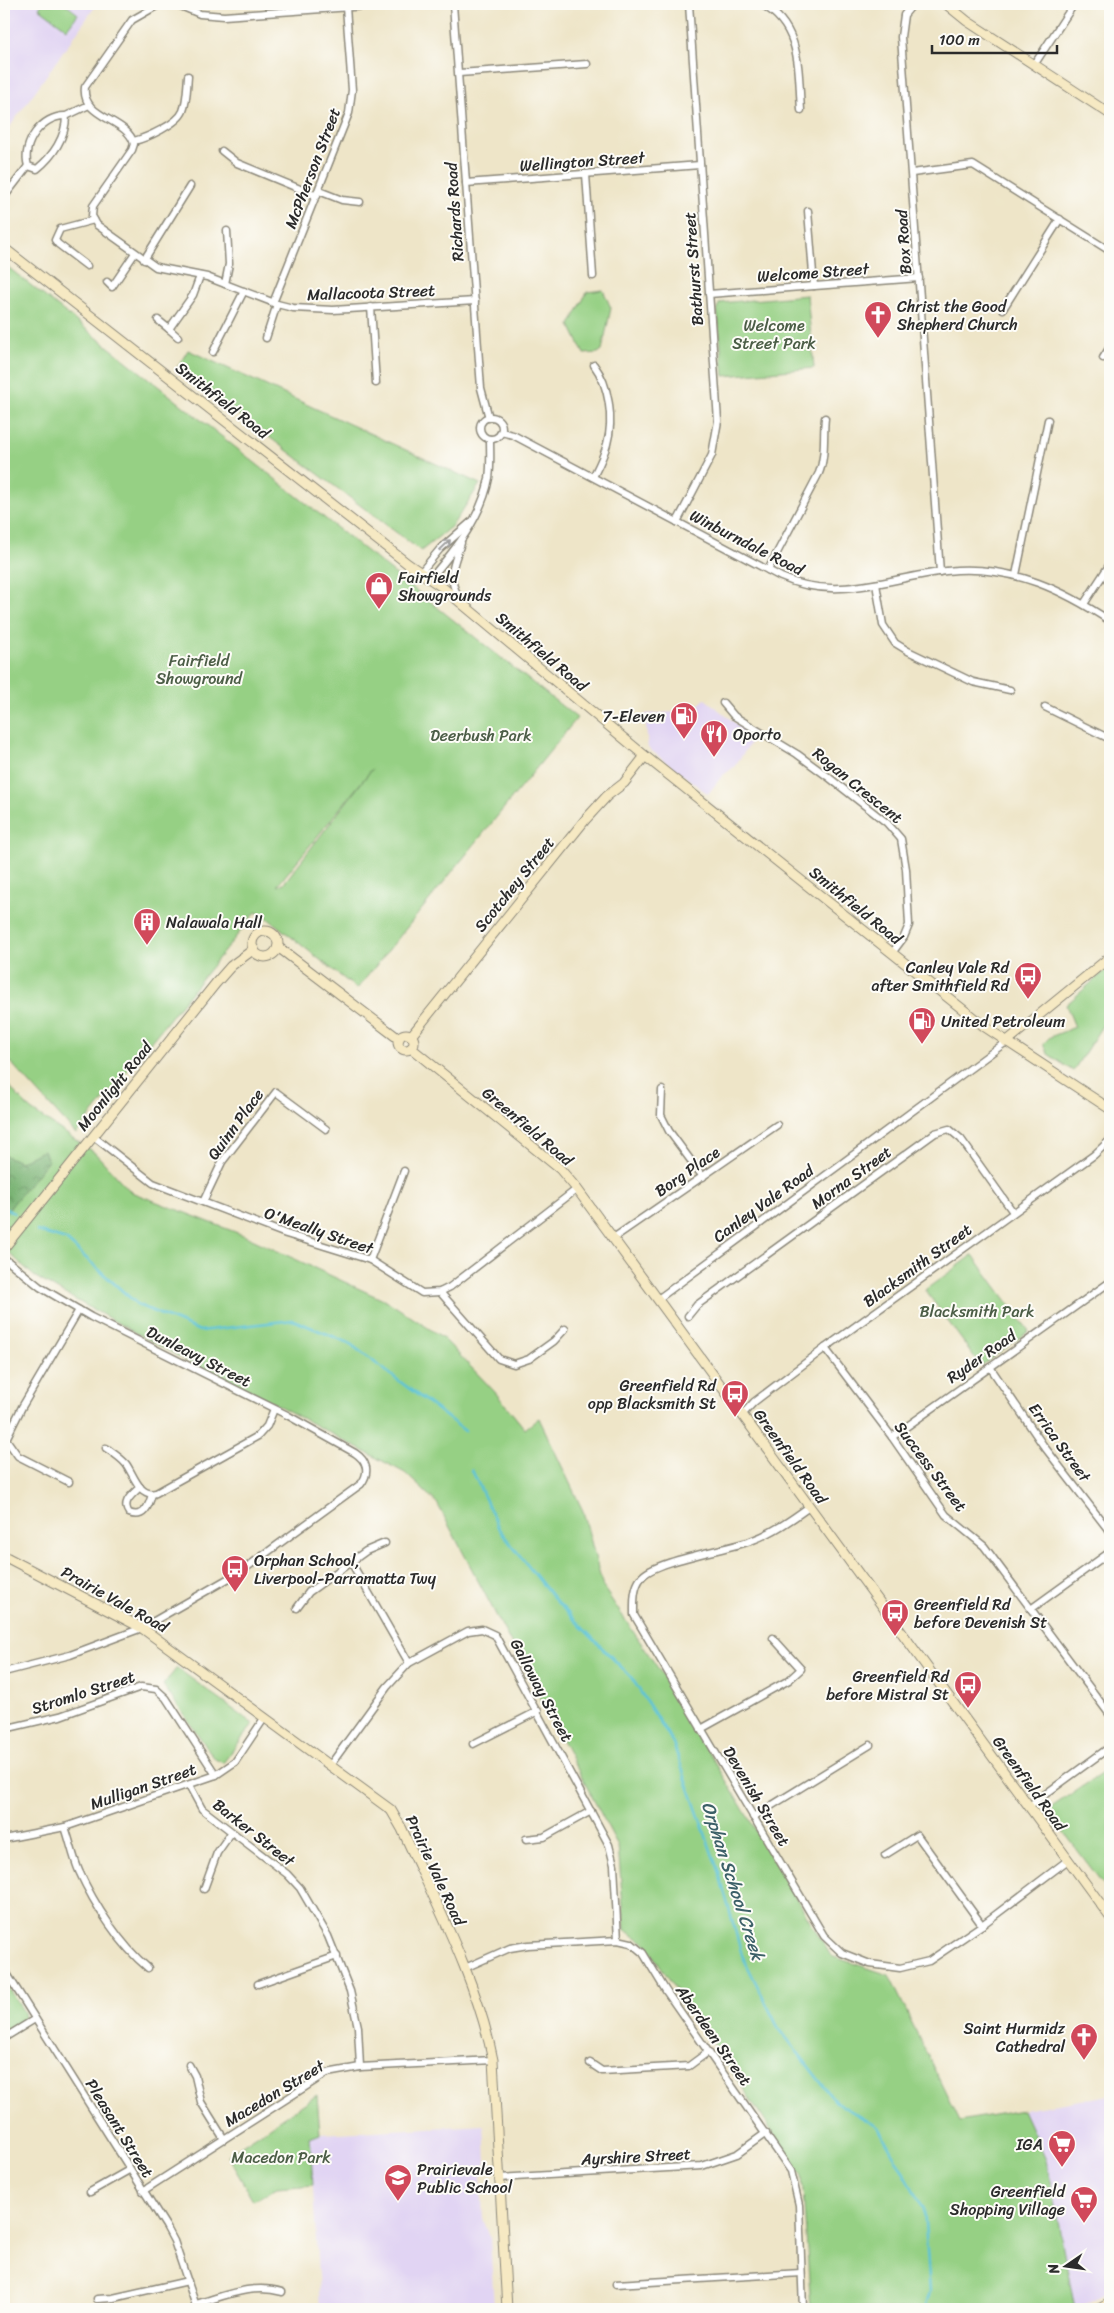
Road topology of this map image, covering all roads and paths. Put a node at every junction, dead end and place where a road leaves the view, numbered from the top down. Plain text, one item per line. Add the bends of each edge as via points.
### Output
1 (160, 4) edge
2 (176, 4) edge
3 (394, 4) edge
4 (453, 4) edge
5 (689, 4) edge
6 (760, 4) edge
7 (913, 4) edge
8 (946, 4) edge
9 (1074, 4) edge
10 (346, 7) junction
11 (587, 64) dead end
12 (1034, 65) junction
13 (459, 73) junction
14 (188, 76) dead end
15 (89, 105) junction
16 (802, 110) dead end
17 (1110, 114) edge
18 (66, 116) junction
19 (134, 142) junction
20 (222, 151) dead end
21 (700, 165) junction
22 (28, 166) junction
23 (912, 173) junction
24 (586, 174) junction
25 (466, 184) junction
26 (190, 186) dead end
27 (318, 193) junction
28 (4, 196) edge
29 (360, 202) dead end
30 (808, 211) dead end
31 (1060, 219) junction
32 (94, 220) junction
33 (227, 231) dead end
34 (4, 248) edge
35 (1110, 251) edge
36 (135, 253) junction
37 (144, 260) junction
38 (87, 266) dead end
39 (200, 276) junction
40 (593, 276) dead end
41 (919, 278) junction
42 (107, 282) dead end
43 (225, 284) junction
44 (814, 286) junction
45 (244, 291) junction
46 (709, 294) junction
47 (475, 301) junction
48 (275, 304) junction
49 (371, 307) junction
50 (1003, 309) dead end
51 (158, 320) dead end
52 (169, 329) junction
53 (178, 337) dead end
54 (266, 338) dead end
55 (1110, 347) edge
56 (213, 352) dead end
57 (1103, 358) dead end
58 (594, 365) dead end
59 (376, 382) dead end
60 (488, 418) junction
61 (825, 418) dead end
62 (1048, 420) dead end
63 (501, 432) junction
64 (490, 439) junction
65 (593, 477) junction
66 (472, 521) junction
67 (677, 522) junction
68 (463, 538) junction
69 (1110, 564) edge
70 (768, 570) junction
71 (421, 572) junction
72 (940, 572) junction
73 (1016, 575) junction
74 (430, 579) junction
75 (876, 584) junction
76 (464, 604) junction
77 (1084, 604) junction
78 (1110, 620) edge
79 (1010, 690) dead end
80 (723, 703) dead end
81 (1045, 707) dead end
82 (1110, 739) edge
83 (645, 756) junction
84 (278, 947) junction
85 (254, 949) junction
86 (892, 953) junction
87 (1110, 957) edge
88 (411, 1036) junction
89 (399, 1038) junction
90 (1006, 1042) junction
91 (411, 1048) junction
92 (662, 1090) dead end
93 (1110, 1109) edge
94 (777, 1125) dead end
95 (326, 1129) dead end
96 (93, 1136) junction
97 (1110, 1140) edge
98 (404, 1171) dead end
99 (703, 1177) junction
100 (577, 1189) junction
101 (203, 1202) junction
102 (1013, 1212) junction
103 (612, 1239) junction
104 (4, 1248) edge
105 (4, 1258) edge
106 (370, 1260) junction
107 (1110, 1282) edge
108 (440, 1292) junction
109 (658, 1299) junction
110 (79, 1310) junction
111 (688, 1316) dead end
112 (565, 1329) dead end
113 (825, 1348) junction
114 (990, 1367) junction
115 (274, 1409) junction
116 (742, 1415) junction
117 (892, 1437) junction
118 (106, 1448) dead end
119 (69, 1482) dead end
120 (140, 1487) junction
121 (152, 1494) junction
122 (809, 1507) junction
123 (1110, 1532) edge
124 (385, 1543) dead end
125 (1110, 1552) edge
126 (4, 1556) edge
127 (351, 1562) junction
128 (297, 1608) dead end
129 (1031, 1609) junction
130 (142, 1628) junction
131 (773, 1638) dead end
132 (409, 1663) junction
133 (4, 1672) edge
134 (538, 1711) junction
135 (1110, 1715) edge
136 (265, 1717) junction
137 (4, 1729) edge
138 (701, 1729) junction
139 (473, 1744) dead end
140 (870, 1746) dead end
141 (1110, 1748) edge
142 (331, 1764) junction
143 (216, 1775) junction
144 (189, 1785) junction
145 (1029, 1806) junction
146 (591, 1811) junction
147 (753, 1817) junction
148 (65, 1827) junction
149 (231, 1833) junction
150 (4, 1839) edge
151 (526, 1839) dead end
152 (885, 1855) dead end
153 (1068, 1860) junction
154 (204, 1889) dead end
155 (1110, 1917) edge
156 (982, 1925) junction
157 (618, 1940) junction
158 (337, 1956) junction
159 (148, 1968) dead end
160 (465, 1968) junction
161 (4, 1970) edge
162 (258, 1984) dead end
163 (35, 2018) junction
164 (4, 2038) edge
165 (708, 2052) junction
166 (493, 2060) junction
167 (590, 2063) dead end
168 (189, 2065) dead end
169 (360, 2067) junction
170 (766, 2133) junction
171 (224, 2139) junction
172 (129, 2170) junction
173 (500, 2178) junction
174 (143, 2191) junction
175 (90, 2192) dead end
176 (801, 2272) junction
177 (188, 2281) junction
178 (616, 2284) dead end
179 (282, 2292) dead end
180 (98, 2299) dead end
181 (1110, 2303) edge
182 (197, 2307) edge
183 (507, 2309) edge
184 (803, 2309) edge
185 (1099, 2309) edge

1 - 15 street via 132,20 88,82 85,92
2 - 10 street via 200,14 224,16
3 - 10 street
4 - 13 street, Richards Road
5 - 21 street, Bathurst Street
6 - 16 street via 781,19 794,39
7 - 23 street, Box Road via 904,15 901,37
8 - 12 street
9 - 12 street
10 - 27 street, McPherson Street via 351,106
11 - 13 street
12 - 17 street
13 - 25 street, Richards Road
14 - 19 street via 183,112 177,120 152,136
15 - 18 street
15 - 19 street via 128,133
18 - 22 street via 63,137 44,163 37,168
18 - 22 street via 57,115 43,124 27,148
19 - 32 street via 132,150 93,206
20 - 27 street via 237,163
21 - 24 street, Wellington Street
21 - 46 street, Bathurst Street
22 - 28 street
23 - 31 street via 973,165
23 - 41 street, Box Road
24 - 25 street, Wellington Street
24 - 40 street
25 - 47 street, Richards Road
26 - 37 street
27 - 29 street
27 - 48 street, McPherson Street
30 - 44 street
31 - 35 street
31 - 50 street
32 - 36 street, Mallacoota Street
32 - 38 street via 60,229 55,240
33 - 43 street via 230,264
34 - 71 street, Smithfield Road
36 - 37 street, Mallacoota Street
36 - 42 street via 112,287
37 - 39 street, Mallacoota Street via 163,269
39 - 43 street, Mallacoota Street
39 - 52 street via 192,295
41 - 44 street, Welcome Street
41 - 72 street, Box Road
43 - 45 street, Mallacoota Street
44 - 46 street, Welcome Street
45 - 48 street, Mallacoota Street
45 - 56 street
46 - 67 street, Bathurst Street via 717,439 709,462
47 - 49 street, Mallacoota Street
47 - 60 street, Richards Road via 481,388
48 - 49 street, Mallacoota Street via 314,310
48 - 54 street, McPherson Street
49 - 59 street
51 - 52 street
52 - 53 street
55 - 57 street
58 - 65 street via 607,390 610,428 605,451
60 - 63 street, Richards Road via 499,421
60 - 64 street, Richards Road via 480,427 484,437
61 - 70 street via 821,468
62 - 73 street
63 - 64 street via 497,438
63 - 65 street, Winburndale Road via 513,435
64 - 66 street, Richards Road via 489,480
65 - 67 street, Winburndale Road
66 - 68 street, Richards Road
71 -> 66 street, Richards Road via 440,549
67 - 70 street, Winburndale Road
68 - 74 street, Richards Road
68 - 76 street, Richards Road via 451,581
69 - 77 street
70 - 75 street, Winburndale Road via 800,585 819,589
71 - 74 street, Smithfield Road
72 - 73 street, Winburndale Road via 968,570
72 - 75 street, Winburndale Road
73 - 77 street, Winburndale Road via 1055,588
74 - 76 street, Smithfield Road
75 - 79 street via 883,625 894,643 973,682
76 - 83 street, Smithfield Road
77 - 78 street, Winburndale Road
80 - 86 street, Rogan Crescent via 734,716 827,776 887,823 901,840 909,925
81 - 82 street
83 - 86 street, Smithfield Road
83 - 88 street, Scotchey Street via 624,783 585,820
84 - 85 street via 272,955 264,957
84 - 85 street via 276,936 264,931 254,938
84 - 89 street
85 - 96 street, Moonlight Road via 220,978
86 - 90 street, Smithfield Road
87 - 90 street
88 - 89 street
88 - 91 street via 414,1042
89 - 91 street via 398,1045 402,1049
90 - 93 street, Smithfield Road
90 - 109 street, Canley Vale Road
91 - 100 street, Greenfield Road via 560,1169
92 - 99 street via 661,1115
94 - 99 street, Borg Place
95 - 101 street, Quinn Place via 276,1092 222,1162
96 - 101 street, O'Meally Street via 153,1183
96 - 104 street, Moonlight Road
97 - 102 street, Blacksmith Street via 1094,1155
98 - 106 street
99 - 103 street, Borg Place
100 - 103 street, Greenfield Road
100 - 108 street
101 - 106 street, O'Meally Street via 286,1234
102 - 111 street, Morna Street via 961,1139 950,1129 936,1133 697,1305
102 - 113 street, Blacksmith Street
103 - 109 street, Greenfield Road
105 - 110 street, Dunleavy Street via 40,1287
106 - 108 street, O'Meally Street via 422,1293
107 - 114 street, Ryder Road
108 - 112 street via 498,1359 514,1364 529,1359
109 - 116 street, Greenfield Road
110 - 115 street, Dunleavy Street
110 - 119 street via 6,1439 18,1456
113 - 116 street, Blacksmith Street via 754,1402
113 - 117 street, Success Street
114 - 117 street, Ryder Road
114 - 123 street, Errica Street via 1043,1445
115 - 121 street via 267,1426 251,1441
115 - 130 street, Dunleavy Street via 360,1456 367,1469 361,1484 243,1570
116 - 122 street, Greenfield Road
117 - 129 street, Success Street via 946,1515 984,1546
118 - 120 street via 122,1459
120 - 121 street
120 - 121 street via 127,1500 129,1513 144,1512
122 - 138 street, Devenish Street via 779,1528 752,1540 653,1567 640,1578 634,1594 634,1615
122 - 145 street, Greenfield Road
124 - 127 street via 366,1550
125 - 129 street
126 - 130 street, Prairie Vale Road
127 - 128 street via 309,1592
127 - 132 street
129 - 135 street, Success Street
130 - 133 street via 70,1655
130 - 136 street, Prairie Vale Road
131 - 138 street via 801,1669 790,1680
132 - 134 street, Galloway Street via 468,1631 489,1631 500,1640
132 - 142 street, Galloway Street via 387,1686
134 - 139 street
134 - 146 street, Galloway Street
136 - 142 street, Prairie Vale Road
136 - 143 street, Mulligan Street via 235,1762
137 - 143 street, Stromlo Street via 60,1716 152,1686 166,1698
138 - 147 street, Devenish Street
140 - 147 street
141 - 145 street
142 - 160 street, Prairie Vale Road via 391,1810
143 - 144 street, Mulligan Street
144 - 148 street, Mulligan Street
144 - 149 street, Barker Street via 202,1809
145 - 153 street, Greenfield Road
146 - 151 street via 544,1837
146 - 157 street, Galloway Street via 613,1859
147 - 156 street, Devenish Street via 824,1936 842,1953 870,1964 900,1968 928,1961
148 - 150 street, Mulligan Street
148 - 159 street via 86,1885 132,1955
149 - 154 street via 217,1853
149 - 158 street, Barker Street via 287,1874 300,1888
152 - 156 street via 917,1835
153 - 155 street, Greenfield Road
153 - 156 street, Devenish Street
157 - 160 street, Aberdeen Street via 510,1948
157 - 165 street, Aberdeen Street via 631,1943 643,1953
158 - 162 street
158 - 169 street, Barker Street via 355,2010
160 - 166 street, Prairie Vale Road via 488,2031
161 - 163 street, Pleasant Street
163 - 164 street
163 - 172 street, Pleasant Street
165 - 167 street via 689,2066 602,2071
165 - 170 street, Aberdeen Street
166 - 169 street, Macedon Street
166 - 173 street, Prairie Vale Road
168 - 171 street via 202,2102
169 - 171 street, Macedon Street via 334,2071 315,2079
170 - 173 street, Ayrshire Street via 737,2154 702,2166
170 - 176 street, Aberdeen Street via 795,2181
171 - 174 street, Macedon Street
172 - 174 street, Pleasant Street
172 - 175 street
173 - 183 street, Prairie Vale Road
174 - 177 street, Pleasant Street via 174,2241
176 - 178 street
176 - 184 street, Aberdeen Street
177 - 180 street
177 - 182 street, Pleasant Street
179 - 182 street via 254,2288
181 - 185 street

